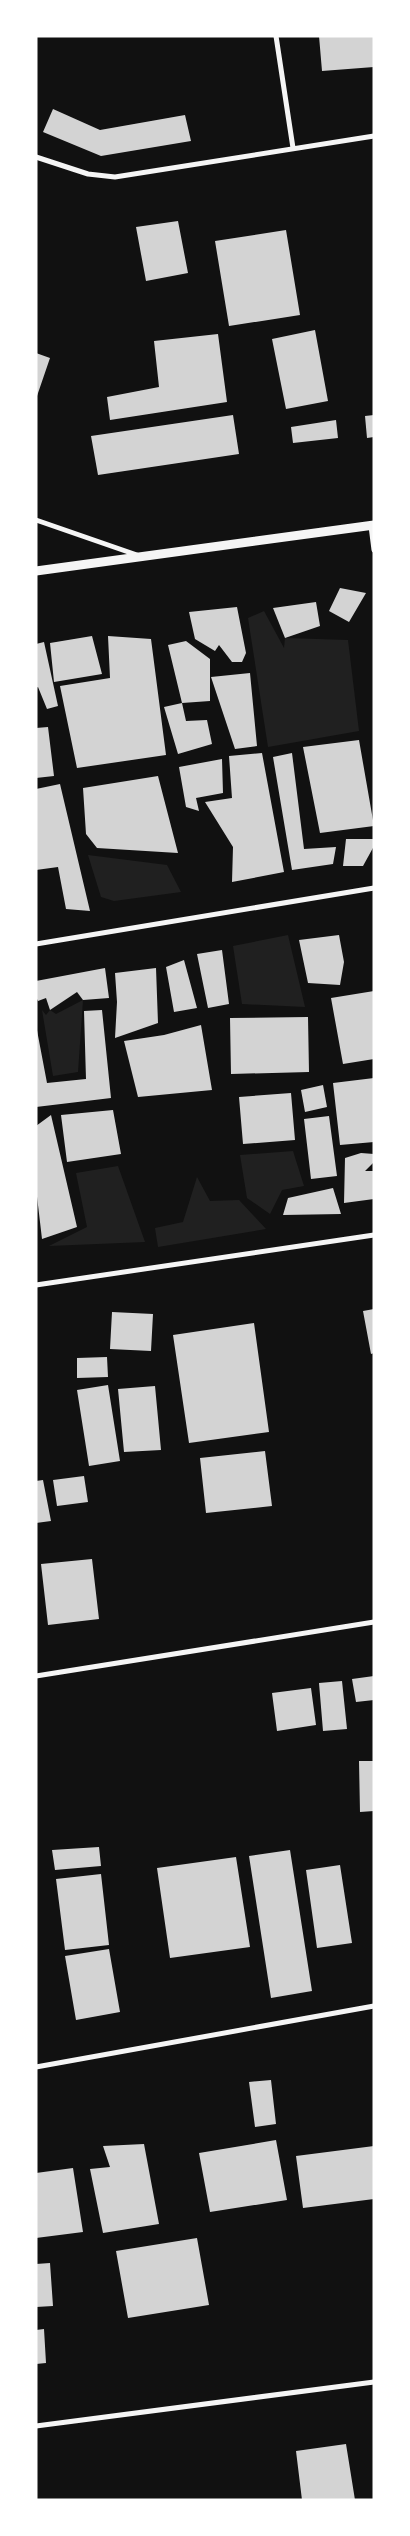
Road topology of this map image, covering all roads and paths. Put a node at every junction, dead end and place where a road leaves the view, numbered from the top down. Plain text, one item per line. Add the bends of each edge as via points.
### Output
1 (276, 36) edge
2 (374, 136) edge
3 (293, 148) junction
4 (36, 158) edge
5 (36, 520) edge
6 (372, 525) edge
7 (374, 550) edge
8 (142, 557) junction
9 (36, 571) edge
10 (374, 888) edge
11 (36, 944) edge
12 (374, 1235) edge
13 (36, 1285) edge
14 (374, 1622) edge
15 (36, 1676) edge
16 (374, 2006) edge
17 (36, 2067) edge
18 (374, 2382) edge
19 (36, 2426) edge

1 - 3 street
2 - 3 street
3 - 4 street via 115,177 88,174
5 - 8 street
6 - 7 street
6 - 8 street
8 - 9 street
10 - 11 street
12 - 13 street
14 - 15 street
16 - 17 street
18 - 19 street

